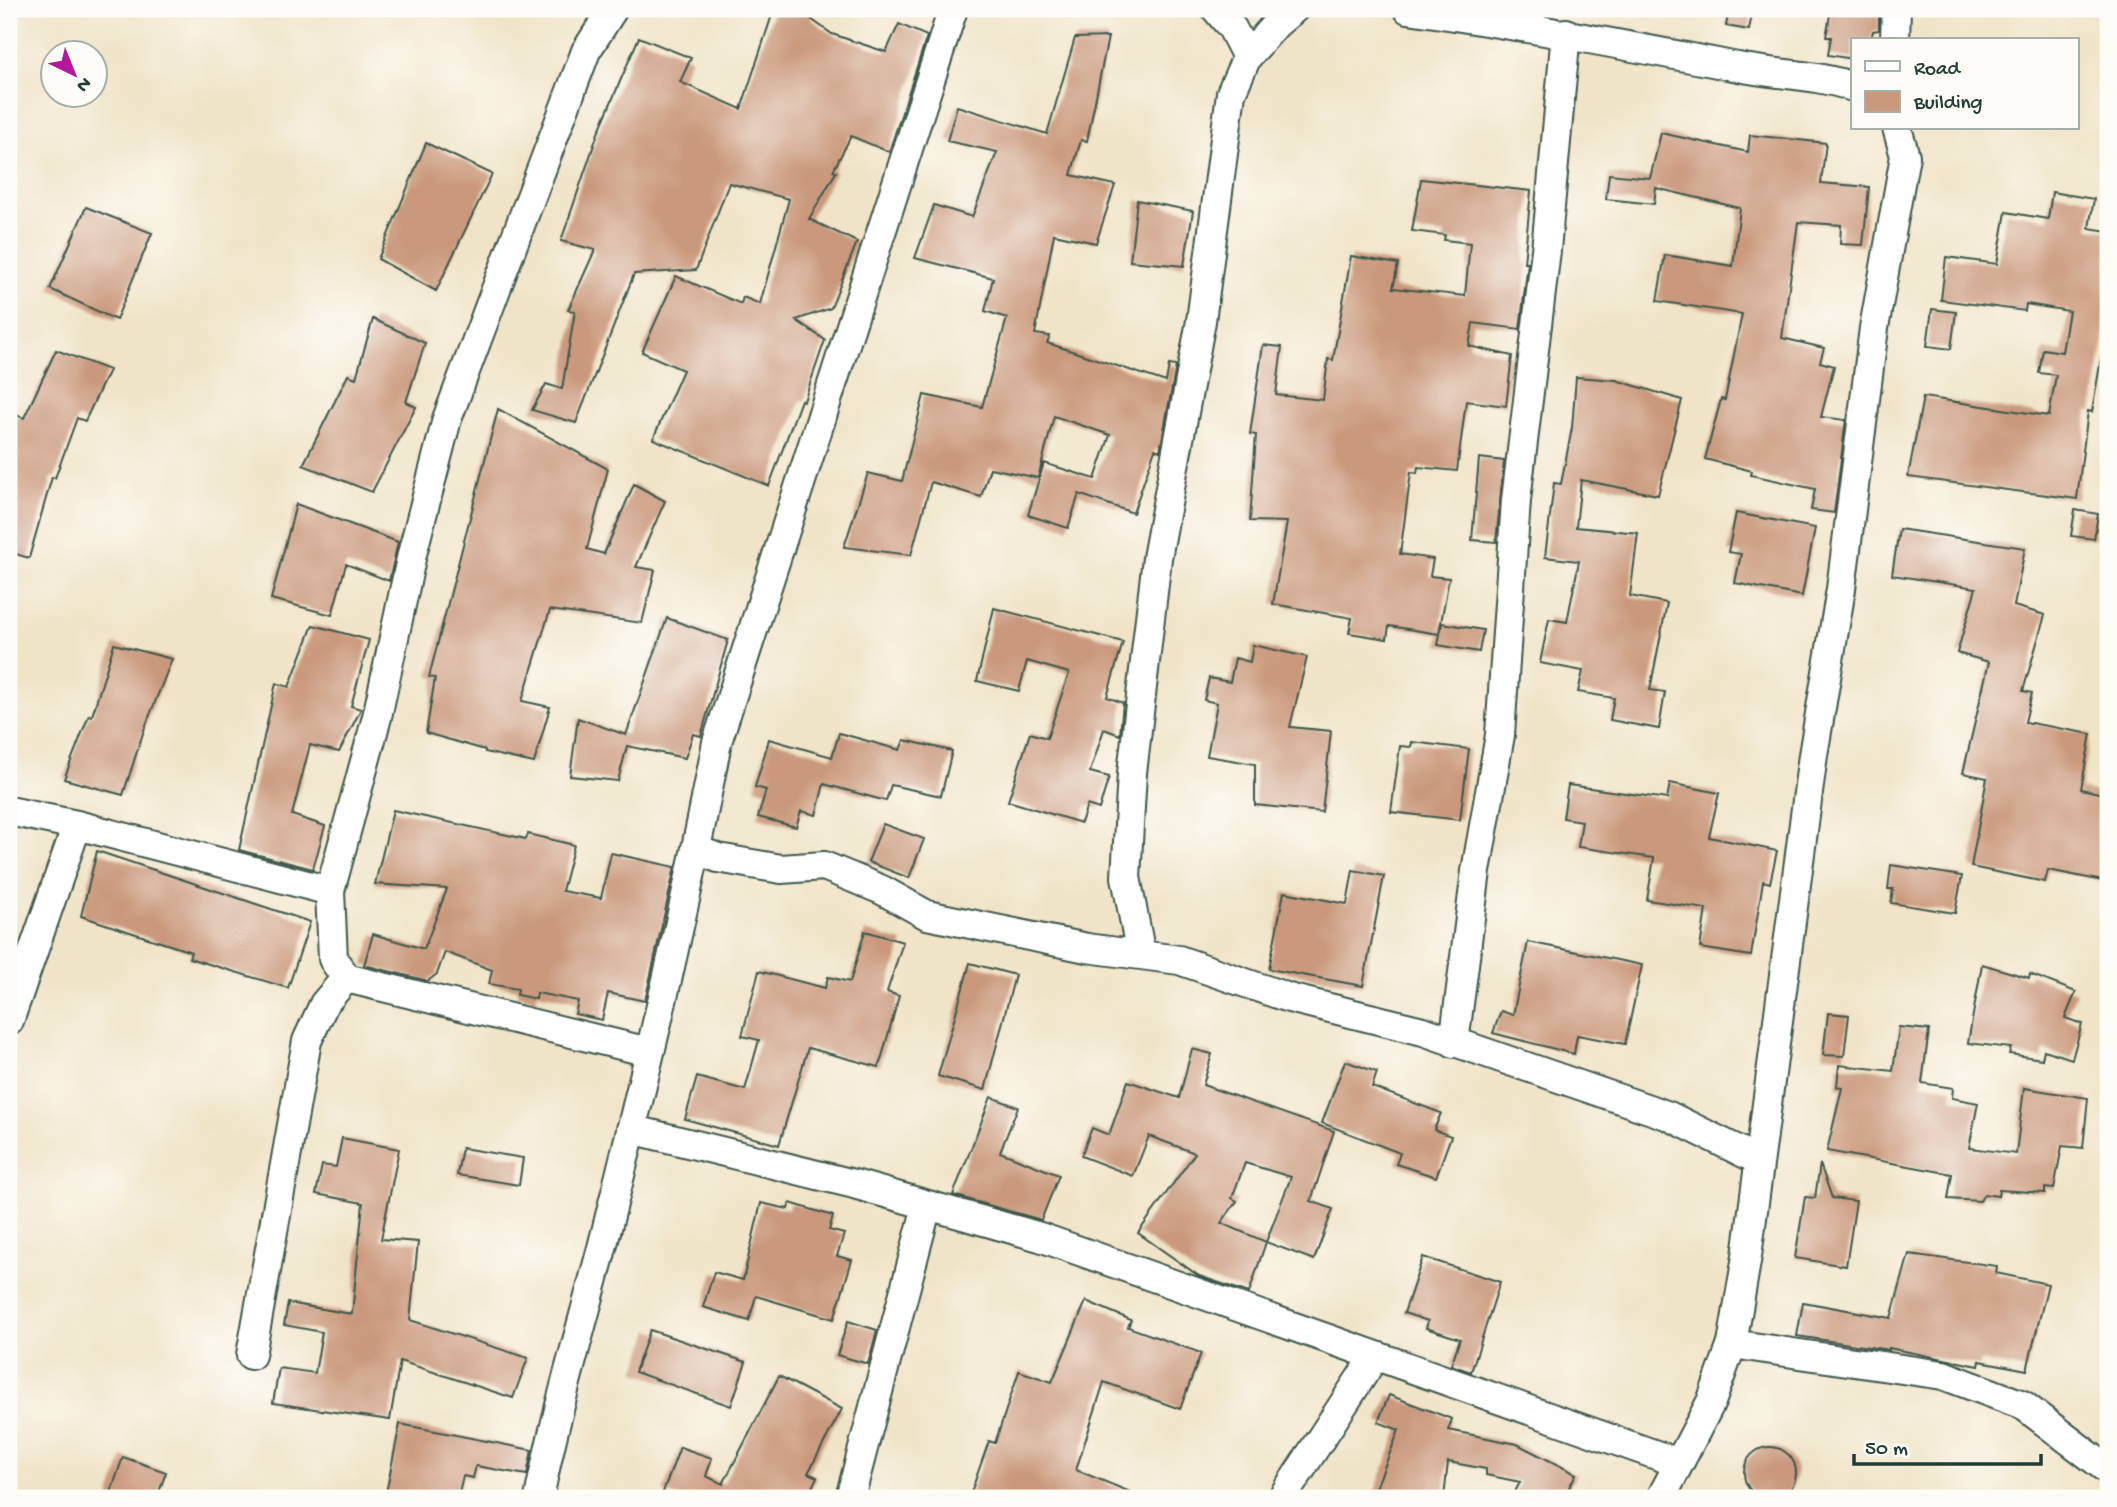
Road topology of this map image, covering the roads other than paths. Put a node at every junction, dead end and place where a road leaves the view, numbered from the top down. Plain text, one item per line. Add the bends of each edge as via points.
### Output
1 (613, 9) edge
2 (953, 9) edge
3 (1216, 9) edge
4 (1294, 9) edge
5 (1409, 9) edge
6 (1896, 9) edge
7 (1566, 33) junction
8 (1895, 38) edge
9 (1247, 57) junction
10 (1851, 86) edge
11 (1897, 130) edge
12 (9, 811) edge
13 (77, 825) junction
14 (697, 850) junction
15 (330, 891) junction
16 (1141, 955) junction
17 (346, 978) junction
18 (9, 1021) edge
19 (1454, 1043) junction
20 (649, 1052) junction
21 (631, 1129) junction
22 (1758, 1160) junction
23 (927, 1206) junction
24 (1732, 1344) junction
25 (251, 1355) dead end
26 (1375, 1356) junction
27 (1679, 1463) junction
28 (2108, 1470) edge
29 (539, 1498) edge
30 (850, 1498) edge
31 (1282, 1498) edge
32 (1661, 1498) edge

1 - 15 street via 586,51 447,419 377,717
2 - 14 street via 717,742
3 - 9 street
4 - 9 street
5 - 7 street
6 - 8 street
7 - 10 street
7 - 19 street via 1516,500 1500,734 1476,871
9 - 16 street via 1231,93 1201,321 1157,558 1132,773 1126,877
11 - 22 street via 1905,156 1874,328
12 - 13 street
13 - 15 street
13 - 18 street
14 - 16 street via 781,869 824,866 927,915
14 - 20 street
15 - 17 street via 333,959
16 - 19 street via 1179,960 1289,998
17 - 20 street
17 - 25 street via 324,1004 307,1041
19 - 22 street via 1669,1116
20 - 21 street
21 - 23 street
21 - 29 street via 553,1426
22 - 24 street
23 - 26 street via 1040,1237
23 - 30 street
24 - 27 street via 1711,1402
24 - 28 street via 1943,1375 2023,1405
26 - 27 street
26 - 31 street
27 - 32 street

